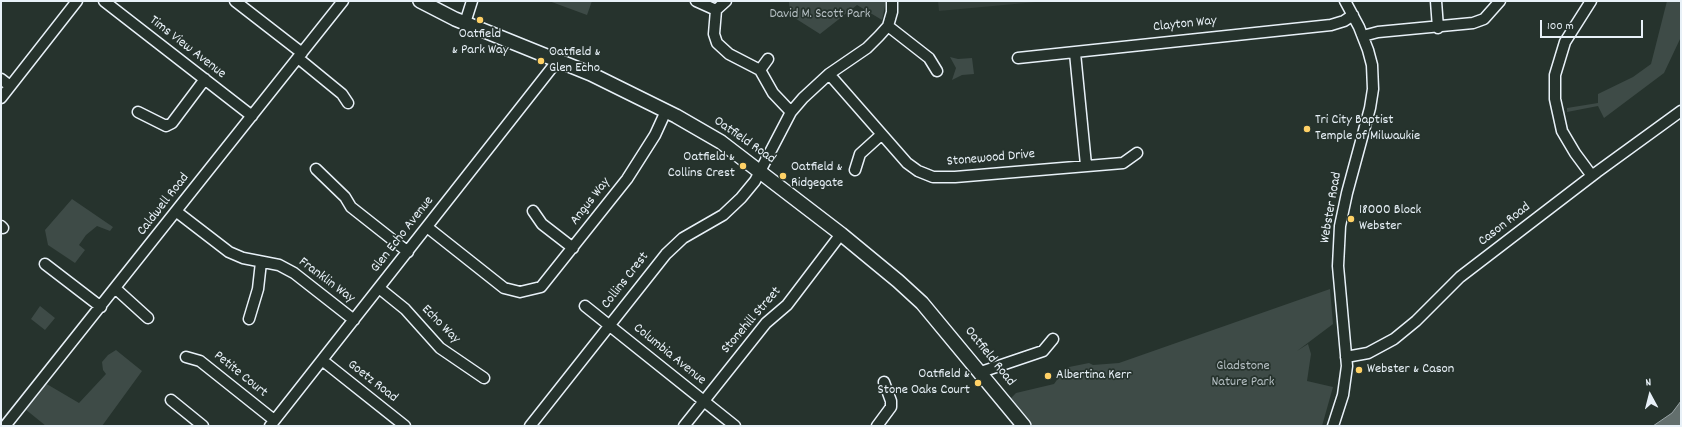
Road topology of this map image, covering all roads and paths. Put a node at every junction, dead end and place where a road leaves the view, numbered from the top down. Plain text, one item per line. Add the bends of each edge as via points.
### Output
1 (77, 1) edge
2 (104, 1) edge
3 (235, 1) edge
4 (343, 1) edge
5 (420, 1) edge
6 (472, 1) edge
7 (696, 1) edge
8 (726, 1) edge
9 (892, 1) edge
10 (1345, 1) edge
11 (1436, 1) edge
12 (1500, 1) edge
13 (1591, 1) edge
14 (716, 10) junction
15 (1353, 15) junction
16 (465, 23) junction
17 (888, 26) junction
18 (1438, 28) junction
19 (1363, 36) junction
20 (1075, 52) junction
21 (300, 55) junction
22 (1018, 58) dead end
23 (768, 59) dead end
24 (558, 60) junction
25 (760, 70) junction
26 (937, 71) dead end
27 (829, 74) junction
28 (1, 79) edge
29 (205, 79) junction
30 (10, 86) junction
31 (1, 98) edge
32 (348, 103) dead end
33 (666, 111) junction
34 (1681, 111) edge
35 (138, 112) dead end
36 (791, 112) junction
37 (252, 116) junction
38 (881, 135) junction
39 (1137, 153) dead end
40 (1086, 165) junction
41 (316, 169) dead end
42 (855, 170) dead end
43 (760, 171) junction
44 (1592, 176) junction
45 (533, 211) dead end
46 (177, 212) junction
47 (427, 227) junction
48 (841, 234) junction
49 (573, 248) junction
50 (408, 252) junction
51 (261, 262) junction
52 (44, 264) dead end
53 (379, 288) junction
54 (116, 289) junction
55 (585, 306) dead end
56 (101, 307) junction
57 (148, 318) dead end
58 (249, 319) dead end
59 (354, 320) junction
60 (609, 326) junction
61 (1053, 339) dead end
62 (186, 357) dead end
63 (1346, 357) junction
64 (322, 360) junction
65 (981, 372) junction
66 (484, 378) dead end
67 (884, 382) dead end
68 (171, 400) dead end
69 (704, 401) junction
70 (272, 423) edge
71 (5, 426) edge
72 (203, 426) edge
73 (404, 426) edge
74 (530, 426) edge
75 (684, 426) edge
76 (735, 426) edge
77 (877, 426) edge
78 (1024, 426) edge
79 (1333, 426) edge

1 - 30 street
2 - 29 street, Tims View Avenue
3 - 21 street
4 - 21 street, Caldwell Road
5 - 16 main road, Oatfield Road
6 - 16 street
7 - 14 street
8 - 14 street
9 - 17 street
10 - 15 street, Webster Road
11 - 18 street
12 - 18 street via 1484,19
13 - 44 street via 1565,42 1555,75 1555,99 1562,131
14 - 25 street via 714,34 717,44 729,54
15 - 19 street, Webster Road
15 - 20 street, Clayton Way via 1331,25
16 - 24 main road, Oatfield Road
17 - 26 street via 929,58
17 - 27 street, Collins Crest via 867,48
18 - 19 street via 1378,32
19 - 63 street, Webster Road via 1372,65 1372,96 1347,193 1340,226 1338,254
20 - 22 street, Clayton Way
20 - 40 street
21 - 32 street via 342,94
21 - 37 street, Caldwell Road
23 - 25 street
24 - 33 main road, Oatfield Road
24 - 47 street, Glen Echo Avenue
25 - 36 street via 773,93
27 - 36 street, Collins Crest
27 - 38 street, Stonewood Drive
28 - 30 street
29 - 35 street via 172,123 166,126
29 - 37 street, Tims View Avenue
30 - 31 street
33 - 43 main road, Oatfield Road via 721,142
33 - 49 street, Angus Way via 655,135 627,179
34 - 44 street, Cason Road
36 - 43 street, Collins Crest
37 - 46 street, Caldwell Road
38 - 40 street, Stonewood Drive via 912,166 933,177
38 - 42 street via 860,154
39 - 40 street, Stonewood Drive via 1123,162
41 - 50 street via 345,197 351,208
43 - 48 main road, Oatfield Road
43 - 60 street, Collins Crest via 733,207 713,222 683,238 666,254
44 - 63 street, Cason Road via 1460,278 1398,336 1368,353
45 - 49 street via 542,224
46 - 51 street, Franklin Way via 229,252
46 - 54 street, Caldwell Road
47 - 49 street, Angus Way via 504,288 520,292 541,287
47 - 50 street, Glen Echo Avenue
48 - 65 main road, Oatfield Road via 922,303
48 - 69 street, Stonehill Street via 787,304 766,323
50 - 53 street, Glen Echo Avenue
51 - 58 street via 258,289
51 - 59 street, Franklin Way via 279,265 294,273
52 - 56 street
53 - 59 street, Glen Echo Avenue
53 - 66 street, Echo Way via 405,309 440,348
54 - 56 street, Caldwell Road
54 - 57 street
55 - 60 street, Columbia Avenue
56 - 71 street, Caldwell Road
59 - 64 street, Glen Echo Avenue
60 - 69 street, Columbia Avenue
60 - 74 street, Collins Crest
61 - 65 street via 1043,351
62 - 70 street, Petite Court via 200,361
63 - 79 street, Webster Road via 1345,382
64 - 70 street, Glen Echo Avenue
64 - 73 street, Goetz Road
65 - 78 main road, Oatfield Road
67 - 77 street via 891,407
68 - 72 street
69 - 75 street, Stonehill Street
69 - 76 street, Columbia Avenue

